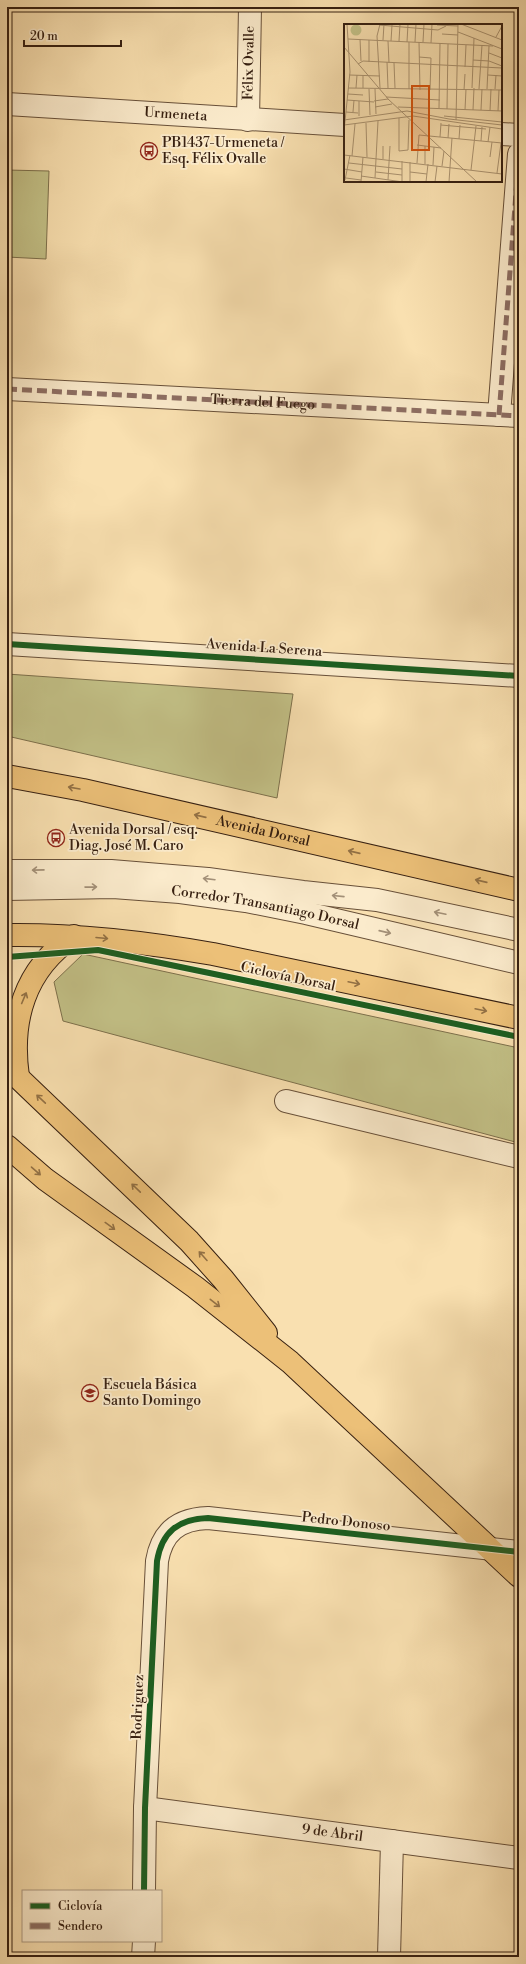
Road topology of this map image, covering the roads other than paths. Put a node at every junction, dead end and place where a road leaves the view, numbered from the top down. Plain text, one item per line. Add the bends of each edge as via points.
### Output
1 (250, 7) edge
2 (7, 104) edge
3 (248, 120) junction
4 (344, 125) edge
5 (502, 134) edge
6 (519, 134) edge
7 (519, 154) edge
8 (7, 389) edge
9 (509, 416) edge
10 (7, 644) edge
11 (519, 676) edge
12 (7, 776) edge
13 (7, 871) edge
14 (7, 889) edge
15 (519, 890) edge
16 (519, 930) edge
17 (7, 935) edge
18 (74, 936) junction
19 (519, 963) edge
20 (519, 1018) edge
21 (13, 1072) edge
22 (286, 1101) dead end
23 (7, 1146) edge
24 (519, 1156) edge
25 (290, 1362) junction
26 (172, 1530) joint
27 (491, 1550) junction
28 (519, 1552) edge
29 (519, 1576) edge
30 (145, 1808) junction
31 (392, 1841) junction
32 (519, 1858) edge
33 (144, 1890) edge
34 (144, 1942) edge
35 (144, 1957) edge
36 (390, 1957) edge

1 - 3 street, Félix Ovalle
2 - 3 street, Urmeneta
3 - 4 street, Urmeneta
5 - 6 street
7 - 9 street
8 - 9 street, Tierra del Fuego
10 - 11 street, Avenida La Serena
15 -> 12 main road, Avenida Dorsal via 83,790
16 -> 13 street, Corredor Transantiago Dorsal via 377,900 208,879 111,871
14 -> 19 street, Corredor Transantiago Dorsal via 112,887 180,892 246,901
17 - 18 main road
18 -> 20 main road via 163,945 213,954
21 -> 18 main road via 15,1039 22,1004 30,985 45,961 57,948
25 -> 21 main road via 189,1241
22 - 24 street
23 -> 25 main road via 45,1179 194,1287
25 - 27 main road
26 - 27 street, Pedro Donoso via 183,1522 208,1518
26 - 30 street, Rodriguez via 159,1549 157,1561
27 - 28 street, Pedro Donoso
27 - 29 main road
30 - 31 street, 9 de Abril
30 - 33 street, Rodriguez
31 - 32 street, 9 de Abril
31 - 36 street
34 - 35 street

